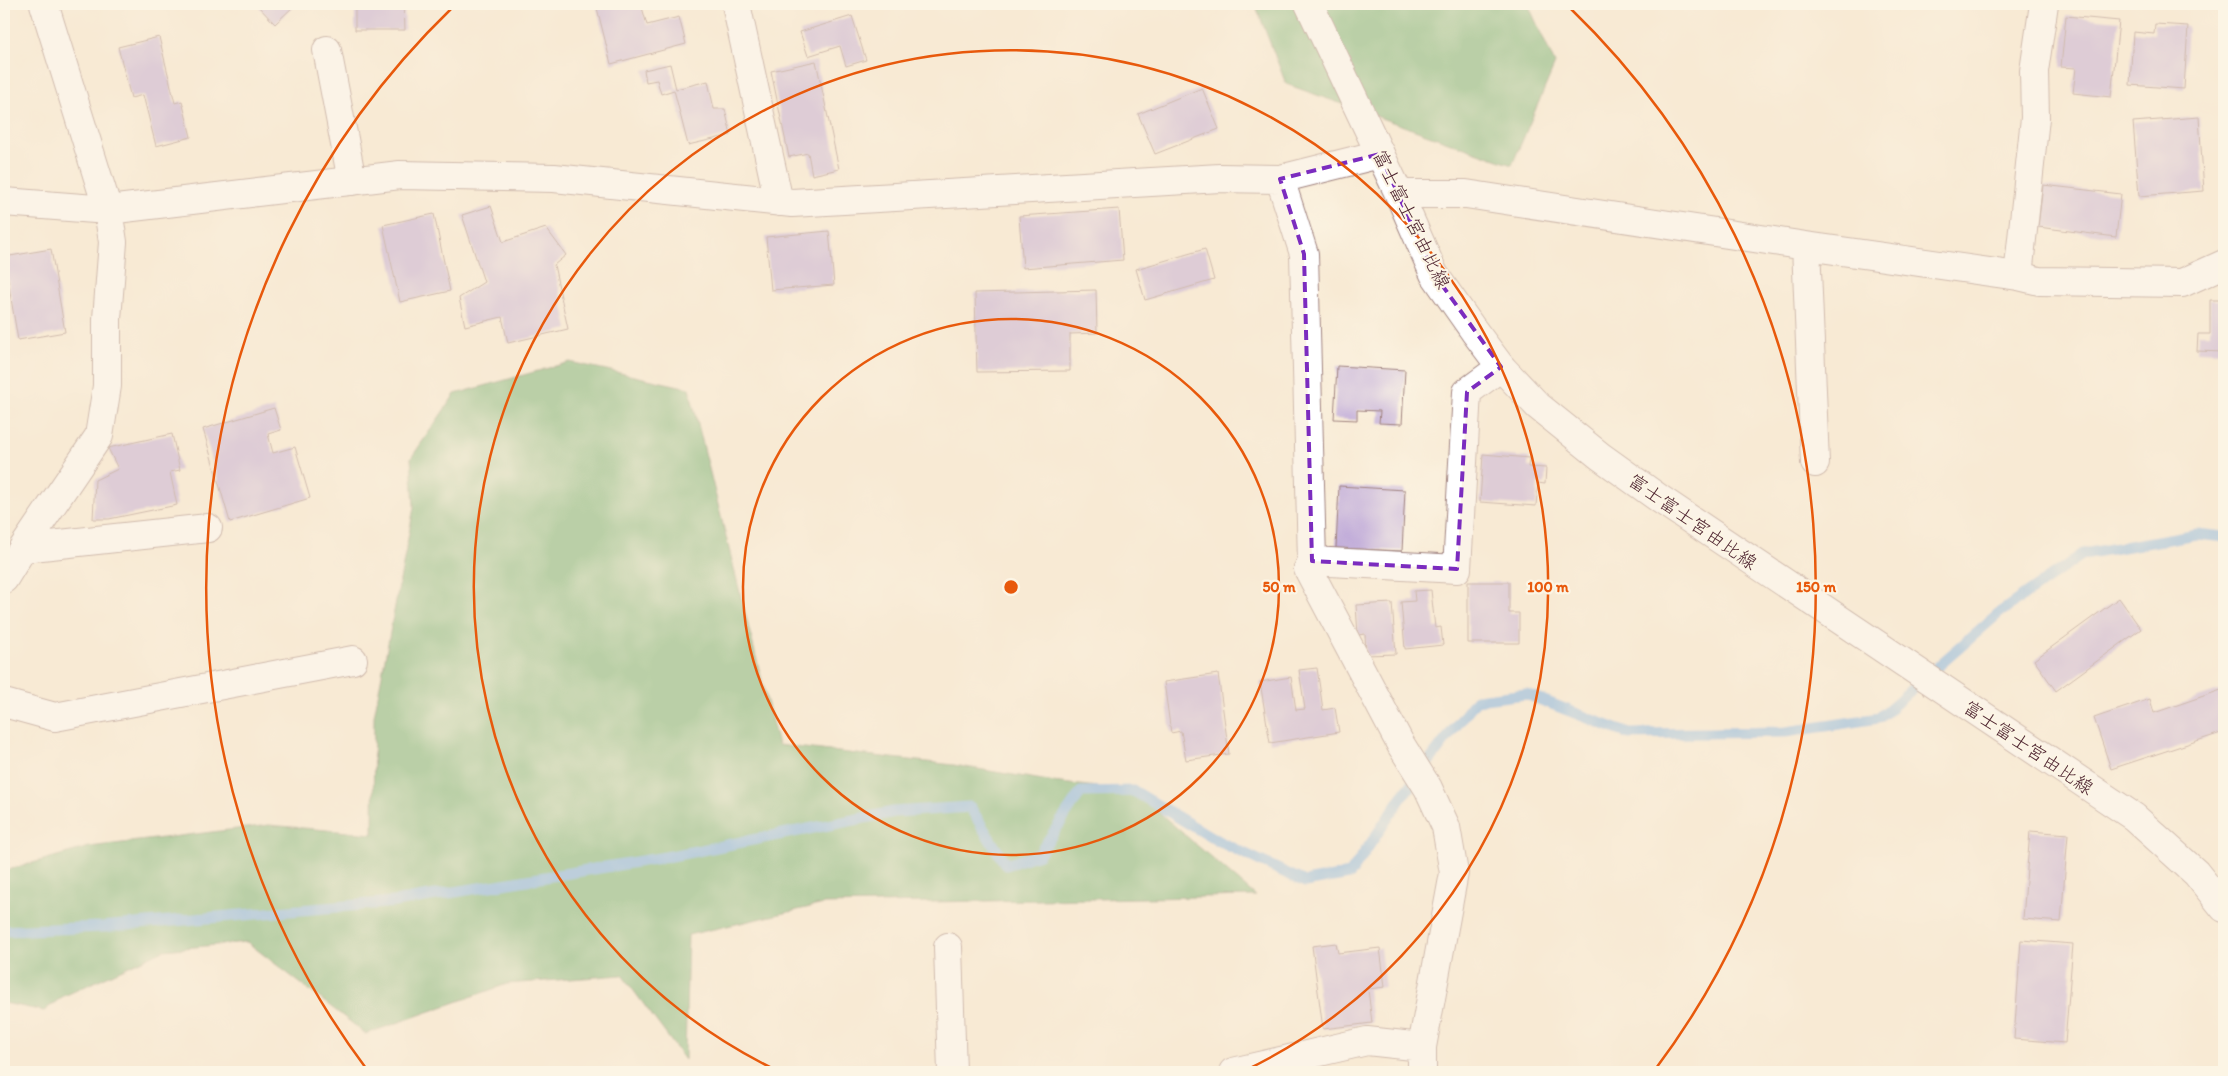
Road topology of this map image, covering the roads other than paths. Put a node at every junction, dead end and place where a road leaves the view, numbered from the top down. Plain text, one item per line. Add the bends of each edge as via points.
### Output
1 (44, 4) edge
2 (736, 4) edge
3 (1308, 4) edge
4 (2044, 4) edge
5 (327, 50) dead end
6 (1380, 154) junction
7 (1280, 179) junction
8 (352, 181) junction
9 (1399, 194) junction
10 (4, 202) edge
11 (780, 202) junction
12 (108, 210) junction
13 (1806, 246) junction
14 (2224, 264) edge
15 (2018, 276) junction
16 (1501, 367) junction
17 (1815, 463) dead end
18 (208, 528) dead end
19 (23, 548) junction
20 (1312, 561) junction
21 (4, 579) edge
22 (353, 660) dead end
23 (4, 703) edge
24 (2224, 908) edge
25 (948, 947) dead end
26 (1422, 1059) edge
27 (952, 1072) edge
28 (1233, 1072) edge

1 - 12 street
2 - 11 street
3 - 6 street, 富士富士宮由比線
4 - 15 street via 2034,71 2035,118
5 - 8 street
6 - 7 street
6 - 9 street, 富士富士宮由比線
7 - 11 street via 1220,178
7 - 20 street via 1304,254
8 - 11 street via 400,175 554,178
8 - 12 street
9 - 13 street via 1466,194
9 - 16 street, 富士富士宮由比線 via 1434,274
10 - 12 street
12 - 19 street via 113,242 107,319 107,386 98,436
13 - 15 street
13 - 17 street
14 - 15 street via 2182,283 2039,281
16 - 20 street via 1467,392 1457,569
16 - 24 street, 富士富士宮由比線 via 1538,406 1660,499 2134,817 2196,873
18 - 19 street
19 - 21 street
20 - 26 street via 1308,569 1401,744 1428,788 1446,827 1454,873
22 - 23 street via 55,717
25 - 27 street
26 - 28 street via 1367,1041

